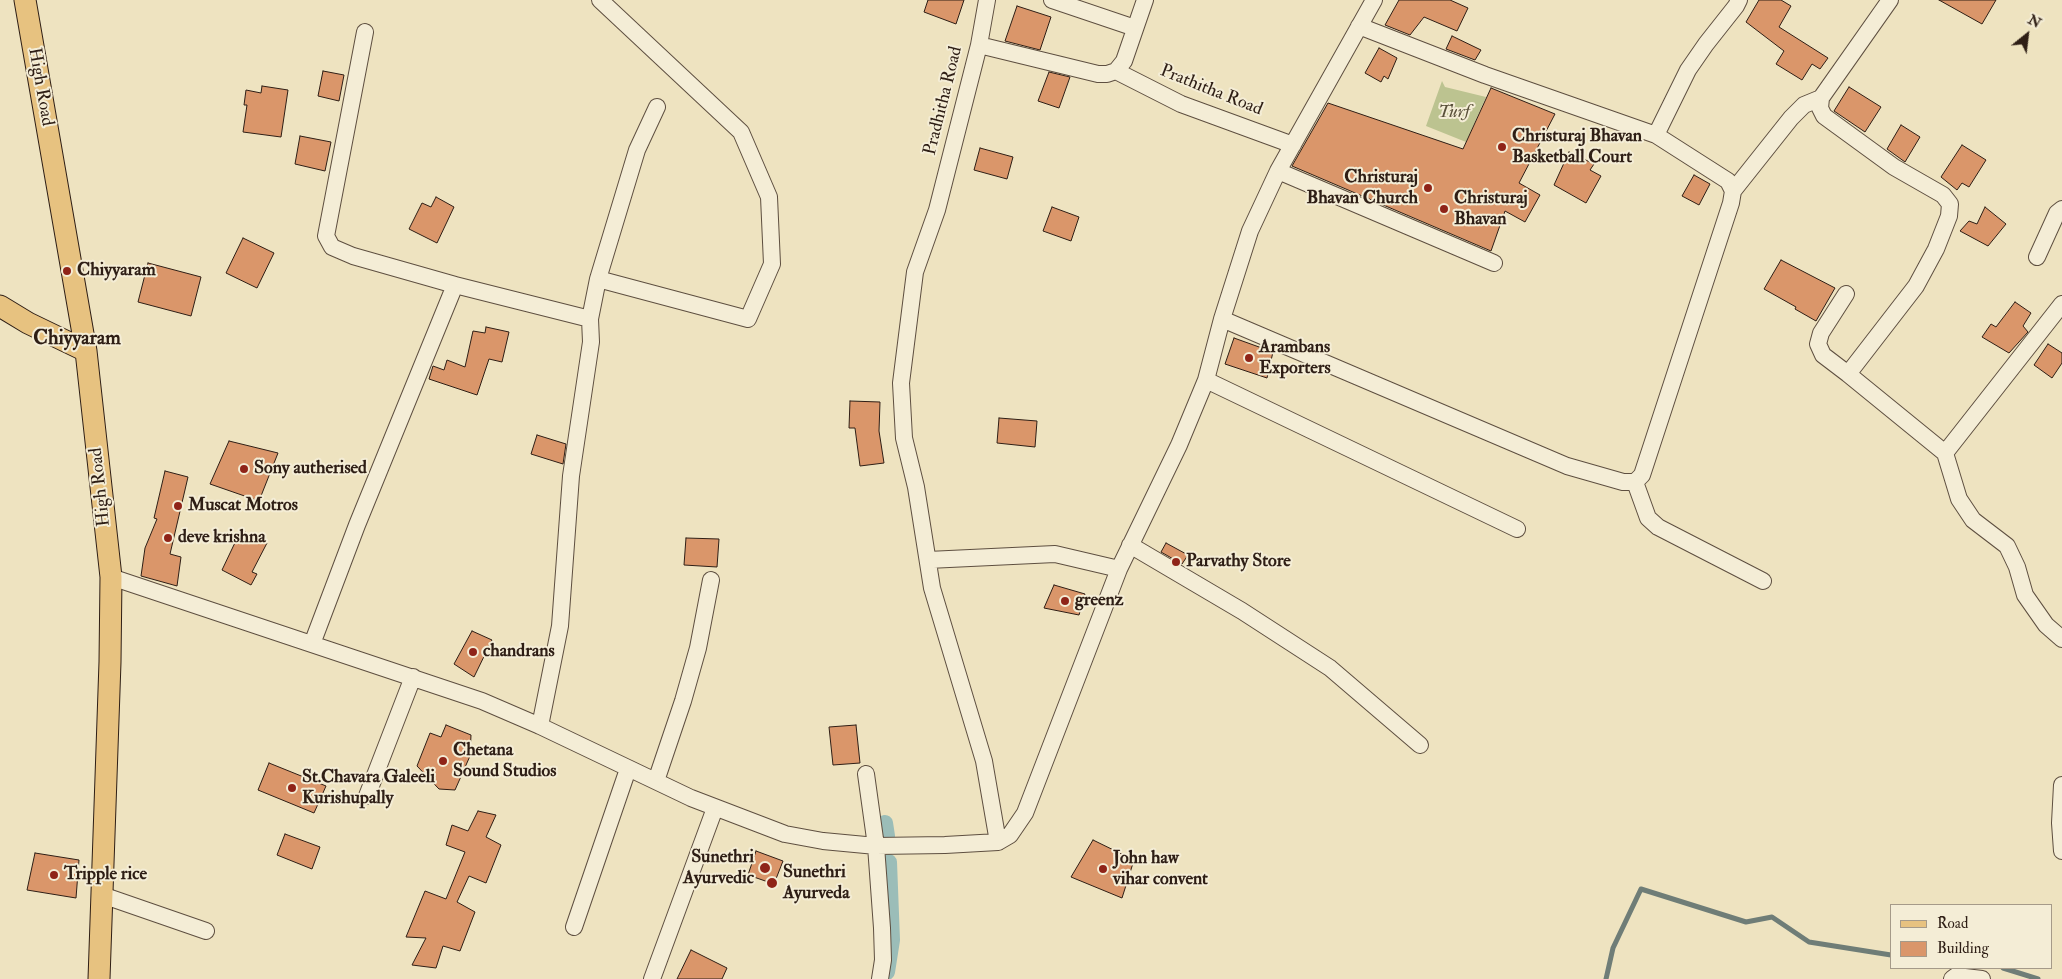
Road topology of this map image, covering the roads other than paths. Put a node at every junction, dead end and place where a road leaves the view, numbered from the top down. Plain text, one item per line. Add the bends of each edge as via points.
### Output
1 (25, 0) edge
2 (600, 0) edge
3 (987, 0) edge
4 (1052, 0) edge
5 (1145, 0) edge
6 (1374, 0) edge
7 (1739, 0) edge
8 (1890, 0) edge
9 (1359, 26) junction
10 (1135, 28) junction
11 (365, 32) dead end
12 (979, 45) junction
13 (1116, 71) junction
14 (1821, 98) junction
15 (657, 108) dead end
16 (1656, 136) junction
17 (1293, 145) junction
18 (1278, 170) junction
19 (1733, 191) junction
20 (2062, 209) edge
21 (2037, 257) dead end
22 (1494, 263) dead end
23 (598, 279) junction
24 (455, 285) junction
25 (1846, 294) dead end
26 (2062, 304) edge
27 (0, 306) edge
28 (1222, 319) junction
29 (590, 320) junction
30 (86, 351) junction
31 (1848, 374) junction
32 (1206, 380) junction
33 (1944, 453) junction
34 (1635, 482) junction
35 (1516, 529) dead end
36 (1130, 545) junction
37 (928, 560) junction
38 (1118, 569) junction
39 (111, 577) junction
40 (711, 580) dead end
41 (1763, 581) dead end
42 (2062, 638) edge
43 (312, 644) junction
44 (413, 677) junction
45 (540, 726) junction
46 (1420, 744) dead end
47 (628, 768) junction
48 (866, 774) dead end
49 (656, 781) junction
50 (2062, 785) edge
51 (368, 796) dead end
52 (715, 808) junction
53 (998, 842) junction
54 (876, 846) junction
55 (2062, 851) edge
56 (102, 895) junction
57 (574, 927) dead end
58 (206, 931) dead end
59 (98, 979) edge
60 (652, 979) edge
61 (880, 979) edge
62 (1952, 979) edge
63 (1982, 979) edge

1 - 30 main road, High Road
2 - 23 street via 741,132 770,197 772,264 748,319
3 - 12 street, Pradhitha Road
4 - 10 street
5 - 10 street
6 - 9 street
7 - 16 street via 1688,70
8 - 14 street
9 - 16 street
9 - 17 street
10 - 13 street via 1124,61
11 - 24 street via 326,236 332,247 353,256
12 - 13 street via 1098,74
12 - 37 street, Pradhitha Road via 937,210 915,272 901,383 904,438
13 - 17 street, Prathitha Road via 1181,104
14 - 19 street via 1804,105 1791,118
14 - 31 street via 1820,108 1824,116 1894,166 1943,195 1950,204 1950,216 1916,286
15 - 23 street via 637,150
16 - 19 street via 1728,182
17 - 18 street
18 - 22 street
18 - 28 street via 1250,231
19 - 34 street via 1642,475
20 - 21 street via 2057,213
23 - 29 street
24 - 29 street
24 - 43 street
25 - 31 street via 1821,333 1818,344 1824,355
26 - 33 street
27 - 30 main road
28 - 32 street
28 - 34 street via 1567,466 1623,482
29 - 45 street via 591,342 571,476 560,626
30 - 39 main road, High Road
31 - 33 street
32 - 35 street
32 - 36 street via 1179,445
33 - 42 street via 1959,499 1973,520 2007,546 2025,595 2046,625
34 - 41 street via 1648,518 1658,527
36 - 38 street
36 - 46 street via 1330,668
37 - 38 street via 1055,554
37 - 53 street, Pradhitha Road via 932,588 984,761
38 - 53 street via 1024,813 1010,836
39 - 43 street
39 - 56 main road, High Road
40 - 49 street via 683,701
43 - 44 street
44 - 45 street
44 - 51 street
45 - 47 street
47 - 49 street
47 - 57 street
48 - 54 street
49 - 52 street
50 - 55 street
52 - 54 street via 794,836
52 - 60 street
53 - 54 street
54 - 61 street via 883,947
56 - 58 street
56 - 59 main road, High Road
62 - 63 street via 1956,976

